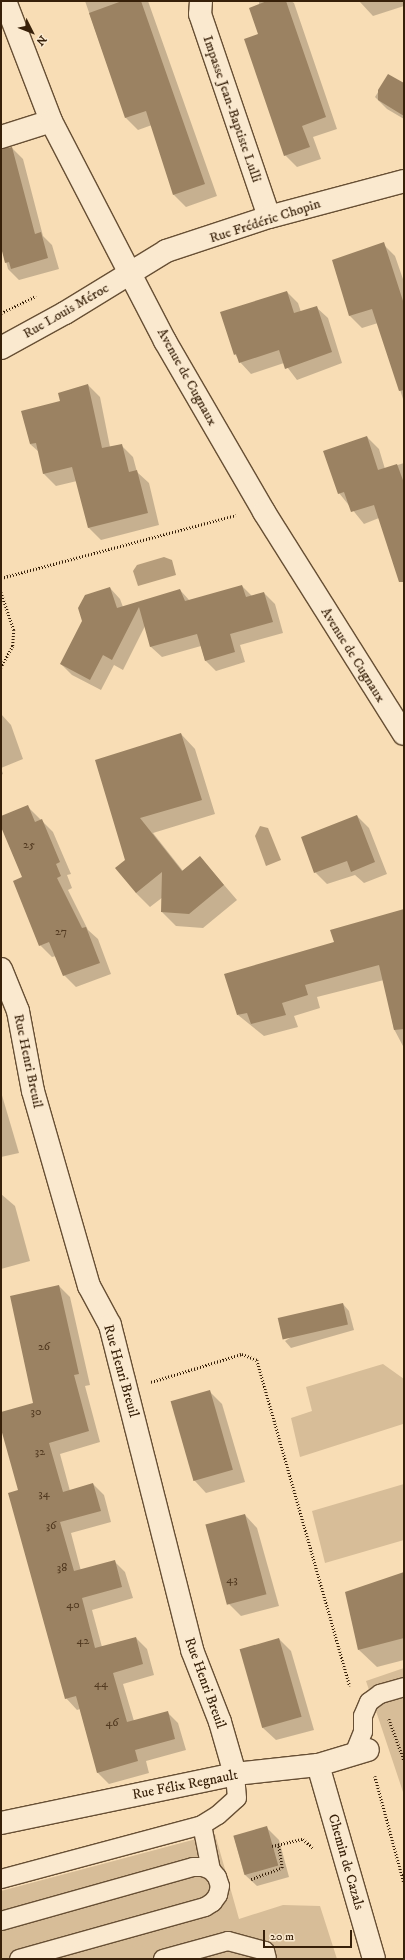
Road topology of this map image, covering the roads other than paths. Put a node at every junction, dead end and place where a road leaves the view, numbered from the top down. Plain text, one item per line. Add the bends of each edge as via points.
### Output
1 (5, 1) edge
2 (201, 1) edge
3 (51, 122) junction
4 (1, 136) edge
5 (404, 181) edge
6 (269, 217) junction
7 (131, 272) junction
8 (1, 348) edge
9 (404, 734) edge
10 (1, 969) edge
11 (404, 1687) edge
12 (362, 1745) joint
13 (318, 1765) junction
14 (235, 1774) junction
15 (1, 1823) edge
16 (202, 1826) junction
17 (211, 1870) junction
18 (1, 1879) edge
19 (1, 1921) edge
20 (19, 1959) edge
21 (163, 1959) edge
22 (267, 1959) edge
23 (374, 1959) edge

1 - 3 street, Avenue de Cugnaux
2 - 6 street, Impasse Jean-Baptiste Lulli via 200,14
3 - 4 street
3 - 7 street, Avenue de Cugnaux
5 - 6 street, Rue Frédéric Chopin
6 - 7 street, Rue Frédéric Chopin via 166,251
7 - 8 street, Rue Louis Méroc via 65,313
7 - 9 street, Avenue de Cugnaux via 165,341 264,512
10 - 14 street, Rue Henri Breuil via 18,1011 33,1091 89,1286 110,1325 192,1650 220,1722
11 - 12 lane via 380,1694 369,1702 363,1716
12 - 13 street, Rue Félix Regnault
13 - 14 street, Rue Félix Regnault
13 - 23 street, Chemin de Cazals
14 - 15 street, Rue Félix Regnault
14 - 16 lane via 237,1798
16 - 17 lane
16 - 18 lane
17 - 19 lane via 193,1867
17 - 20 lane via 220,1886 213,1902 205,1907
21 - 22 lane via 228,1941 265,1951

